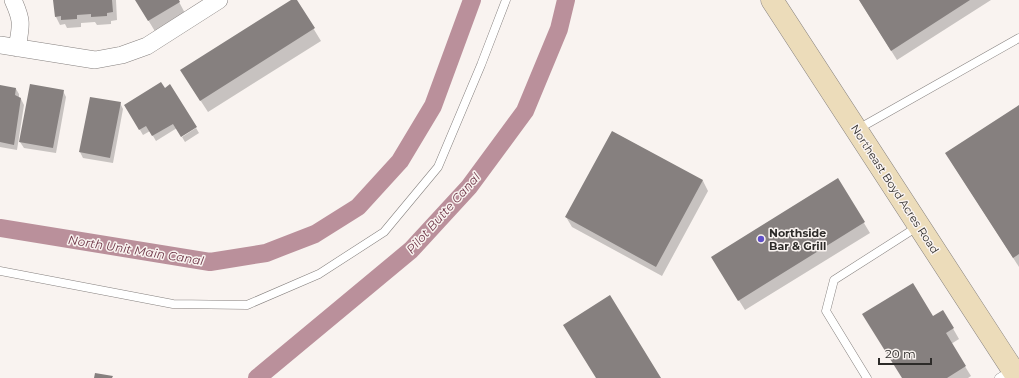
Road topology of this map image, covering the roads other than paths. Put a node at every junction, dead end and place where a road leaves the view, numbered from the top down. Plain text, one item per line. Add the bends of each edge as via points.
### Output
1 (13, 0) edge
2 (218, 0) edge
3 (506, 0) edge
4 (772, 0) edge
5 (1019, 38) edge
6 (8, 47) edge
7 (856, 129) junction
8 (919, 226) junction
9 (0, 271) edge
10 (1012, 373) edge
11 (867, 378) edge

1 - 6 street via 20,16 21,27
2 - 6 street via 147,46 122,55 95,60
3 - 9 lane via 438,167 384,232 319,274 248,305 174,304
4 - 7 street, Northeast Boyd Acres Road
5 - 7 lane
7 - 8 street, Northeast Boyd Acres Road
8 - 10 street, Northeast Boyd Acres Road
8 - 11 lane via 834,280 826,311

